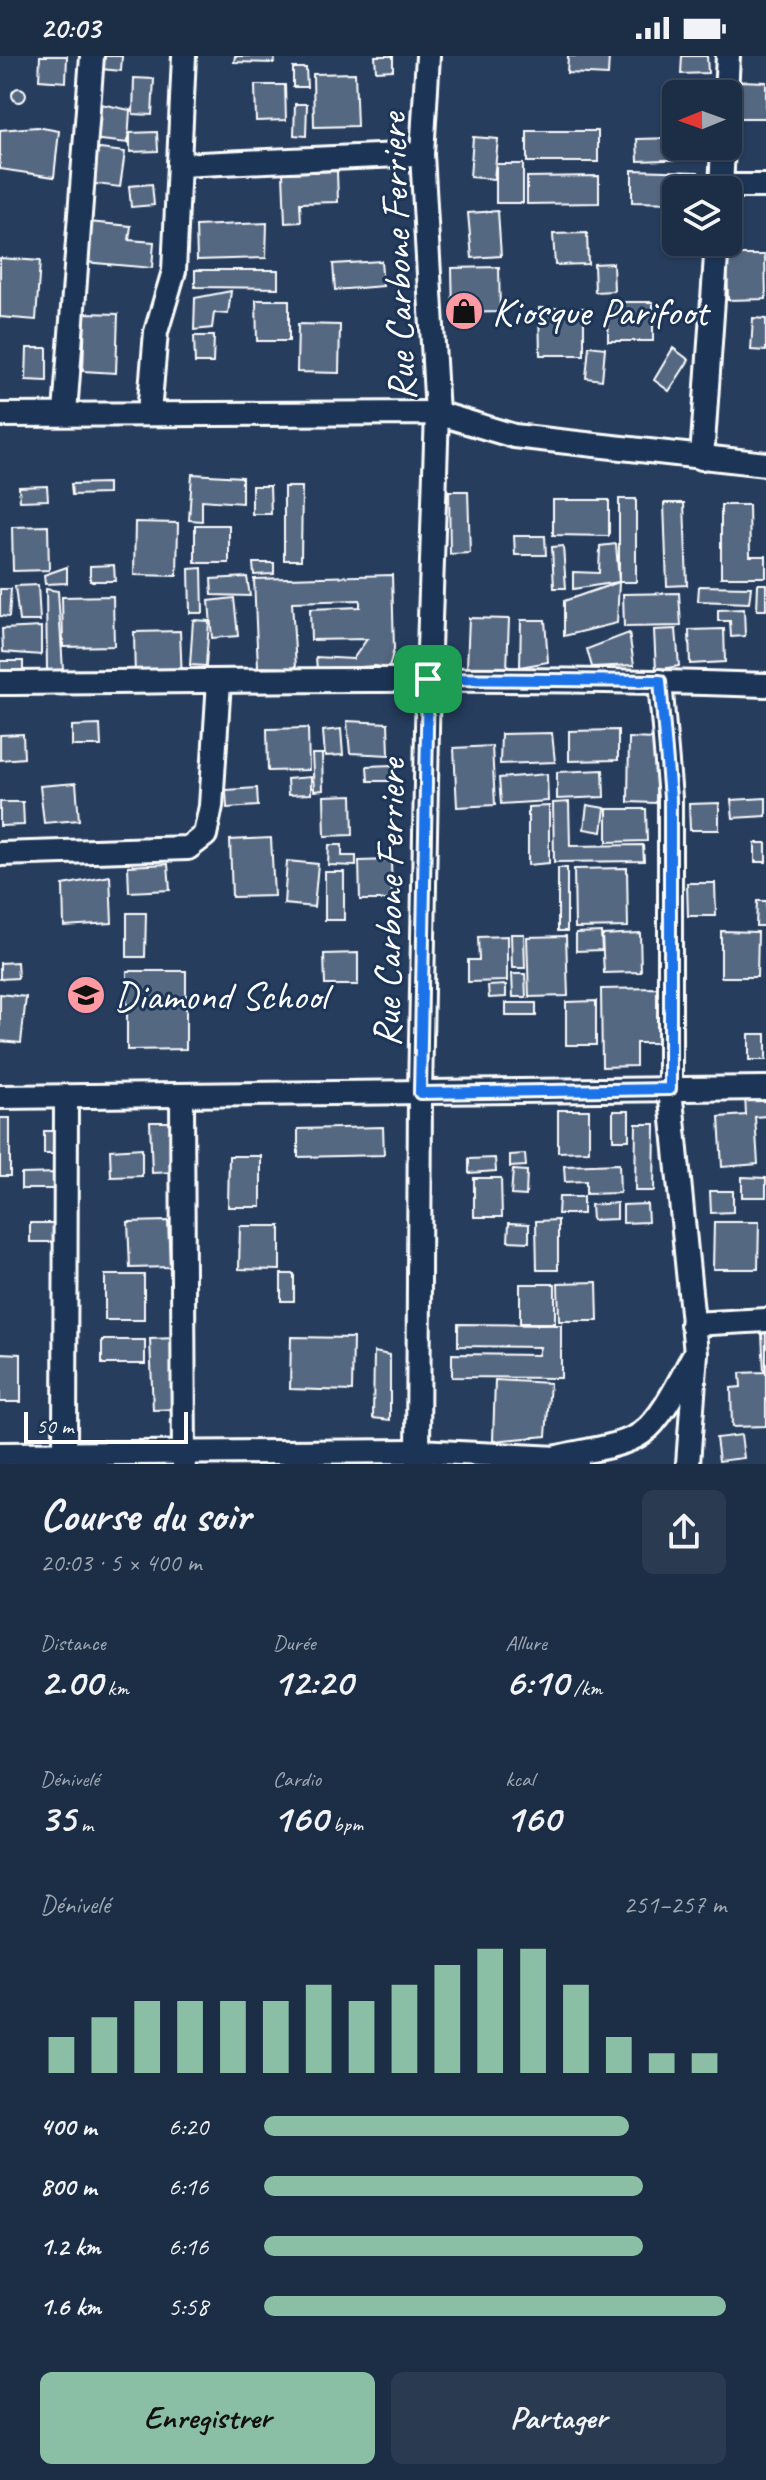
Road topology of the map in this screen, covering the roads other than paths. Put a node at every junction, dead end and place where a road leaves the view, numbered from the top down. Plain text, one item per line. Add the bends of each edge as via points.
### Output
1 (92, 56) edge
2 (184, 56) edge
3 (428, 56) edge
4 (728, 56) edge
5 (727, 80) edge
6 (422, 154) junction
7 (179, 165) junction
8 (766, 186) edge
9 (742, 187) edge
10 (716, 256) edge
11 (65, 413) junction
12 (149, 413) junction
13 (437, 413) junction
14 (0, 415) edge
15 (702, 458) junction
16 (766, 464) edge
17 (428, 679) junction
18 (219, 681) junction
19 (660, 681) junction
20 (0, 683) edge
21 (766, 685) edge
22 (0, 854) edge
23 (766, 1088) edge
24 (670, 1089) junction
25 (420, 1093) junction
26 (182, 1096) junction
27 (0, 1097) edge
28 (66, 1097) junction
29 (766, 1320) edge
30 (692, 1324) junction
31 (696, 1353) junction
32 (0, 1454) edge
33 (418, 1457) edge
34 (184, 1458) edge
35 (65, 1459) edge
36 (567, 1461) edge
37 (688, 1464) edge

1 - 11 street
2 - 7 street
3 - 6 street, Rue Carbone Ferriere
4 - 5 street
6 - 7 street
6 - 13 street, Rue Carbone Ferriere
7 - 12 street via 174,271 156,332
8 - 9 street
10 - 15 street
11 - 12 street
11 - 14 street
12 - 13 street
13 - 15 street via 514,436
13 - 17 street, Rue Carbone Ferriere
15 - 16 street
17 - 18 street
17 - 19 street
17 - 25 street, Rue Carbone Ferriere
18 - 20 street
18 - 22 street via 205,835 188,848
19 - 21 street
19 - 24 street via 670,798
23 - 24 street
24 - 25 street
24 - 30 street
25 - 26 street
25 - 33 street, Rue Carbone Ferriere
26 - 28 street
26 - 34 street
27 - 28 street
28 - 35 street
29 - 30 street
30 - 31 street
31 - 36 street via 642,1433
31 - 37 street
32 - 35 street
33 - 34 street
33 - 36 street
34 - 35 street

